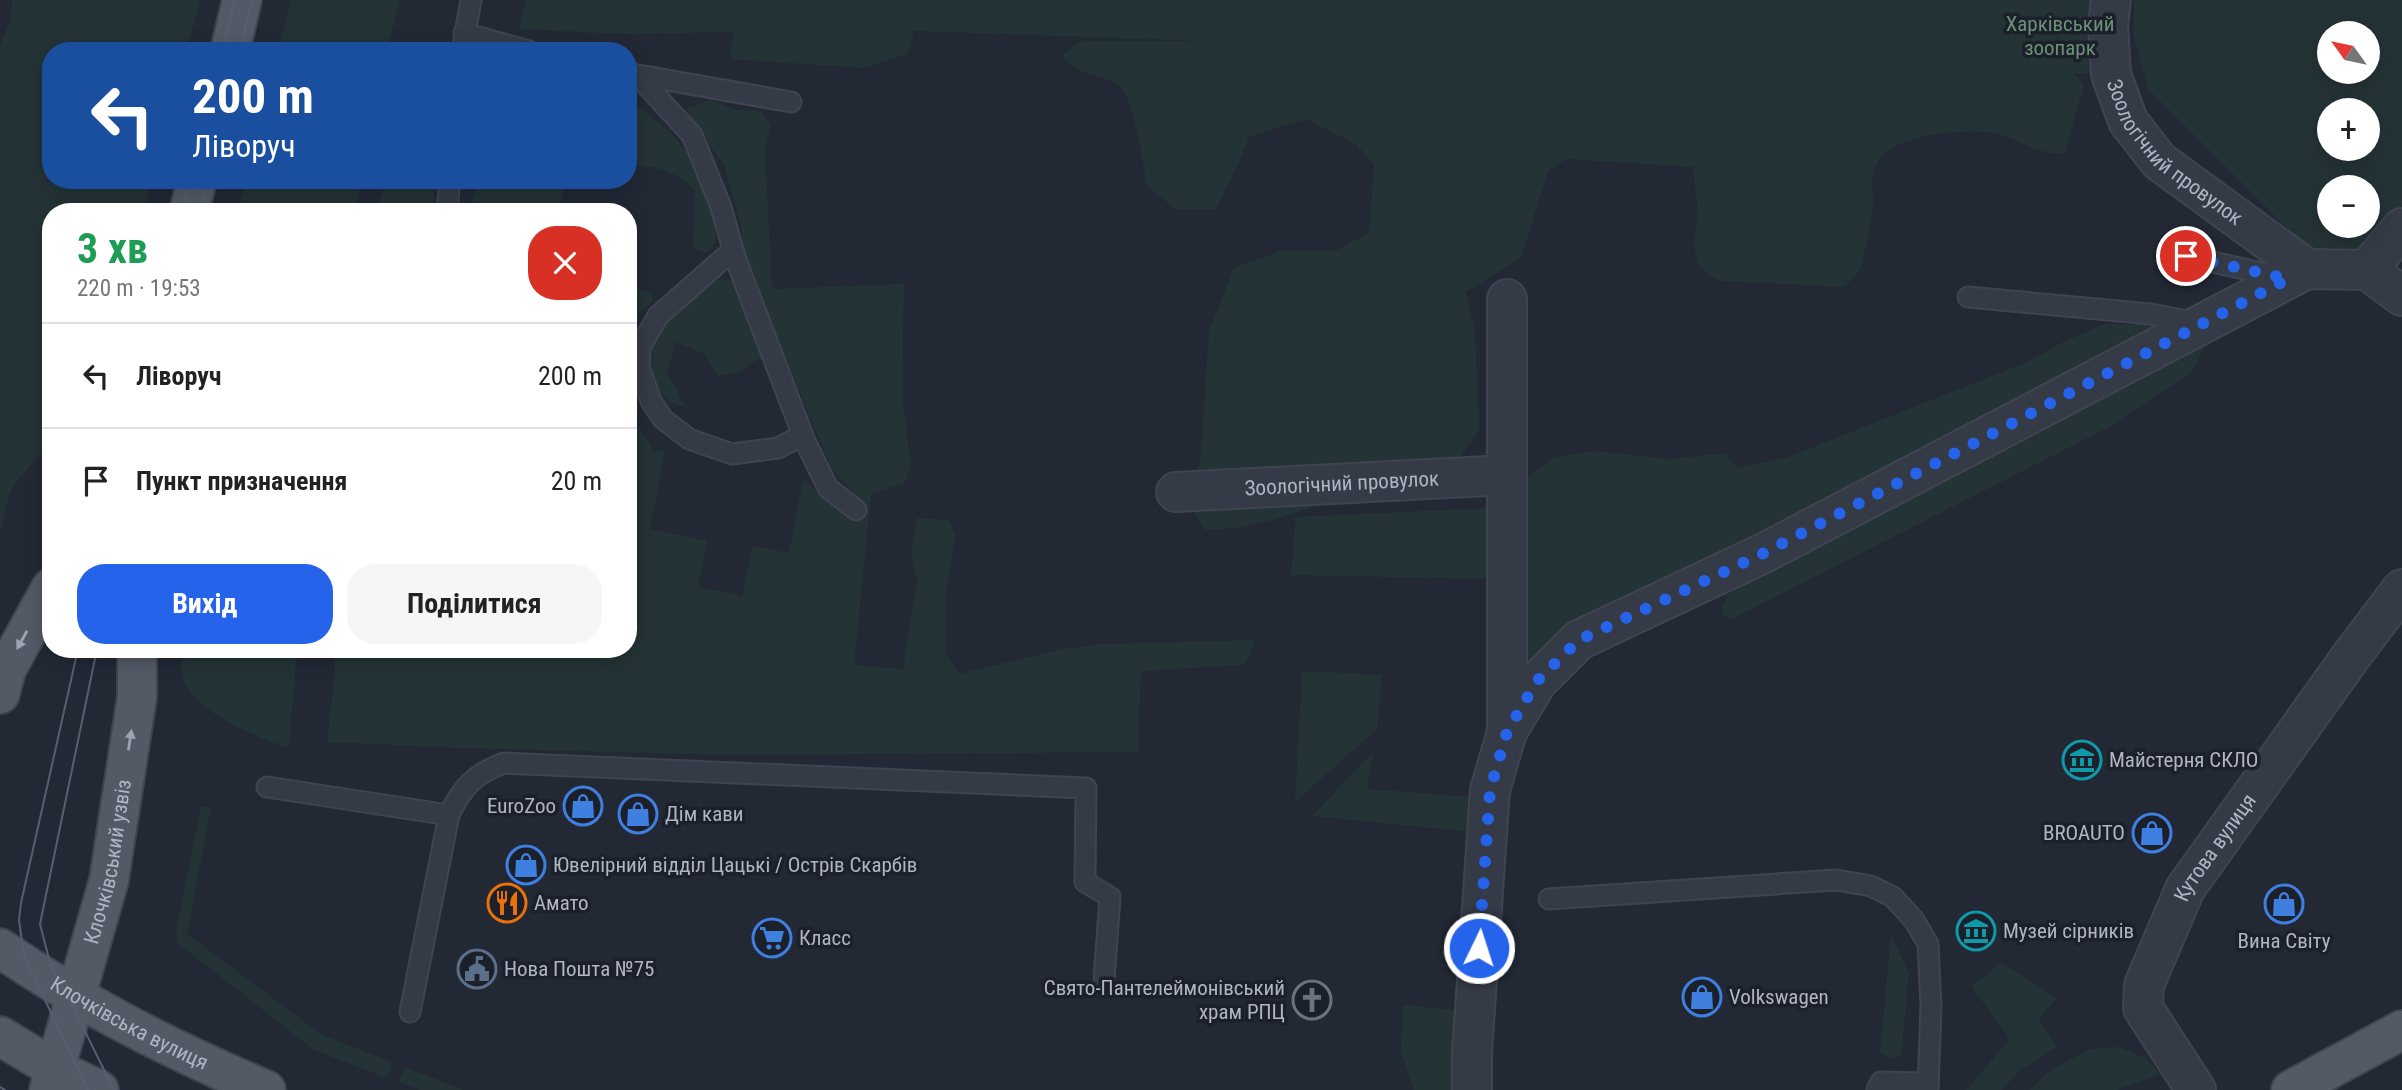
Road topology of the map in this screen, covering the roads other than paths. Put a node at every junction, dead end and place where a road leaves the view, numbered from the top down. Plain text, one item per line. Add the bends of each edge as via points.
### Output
1 (242, 0) edge
2 (471, 0) edge
3 (2111, 0) edge
4 (232, 42) edge
5 (463, 42) edge
6 (637, 75) edge
7 (637, 78) edge
8 (791, 102) dead end
9 (2402, 228) edge
10 (733, 250) junction
11 (2186, 256) dead end
12 (2367, 270) junction
13 (2298, 274) junction
14 (2402, 296) edge
15 (1968, 297) dead end
16 (1507, 299) dead end
17 (2202, 324) junction
18 (803, 435) junction
19 (1507, 475) junction
20 (1176, 492) dead end
21 (856, 510) dead end
22 (2402, 589) edge
23 (42, 604) edge
24 (137, 658) edge
25 (0, 694) edge
26 (1507, 732) junction
27 (267, 787) dead end
28 (449, 815) junction
29 (1549, 899) dead end
30 (0, 948) edge
31 (1104, 980) dead end
32 (75, 998) junction
33 (410, 1012) dead end
34 (2402, 1030) edge
35 (0, 1035) edge
36 (52, 1079) edge
37 (1928, 1086) edge
38 (99, 1090) edge
39 (266, 1090) edge
40 (1472, 1090) edge
41 (1877, 1090) edge
42 (2196, 1090) edge
43 (2291, 1090) edge

1 - 4 main road
2 - 5 lane
3 - 13 street, Зоологічний провулок via 2111,74 2129,121 2159,160
6 - 8 lane
7 - 10 lane via 692,135
9 - 12 street
10 - 18 lane
10 - 18 lane via 658,316 640,347 639,367 651,401 663,419 689,439 732,454 778,448
11 - 13 lane
12 - 13 street
12 - 14 street
13 - 17 street
15 - 17 lane via 2151,314
16 - 19 street
17 - 26 street via 1762,554 1579,640 1537,681
18 - 21 lane via 828,488
19 - 20 street, Зоологічний провулок
19 - 26 street
22 - 42 street, Кутова вулиця via 2185,889 2144,985 2143,1008
23 -> 25 main road via 6,670
32 -> 24 main road, Клочківський узвіз via 109,880 137,697
26 - 40 street via 1490,790
27 - 28 lane
28 - 31 lane via 471,779 504,763 1086,788 1085,882 1110,897
28 - 33 lane
29 - 37 lane via 1836,880 1882,891 1914,920 1928,944
30 - 32 main road, Клочківська вулиця
32 - 36 main road, Клочківський узвіз
32 - 39 main road, Клочківська вулиця
34 - 43 main road
35 - 36 main road
36 - 38 main road
37 - 41 lane via 1881,1082

